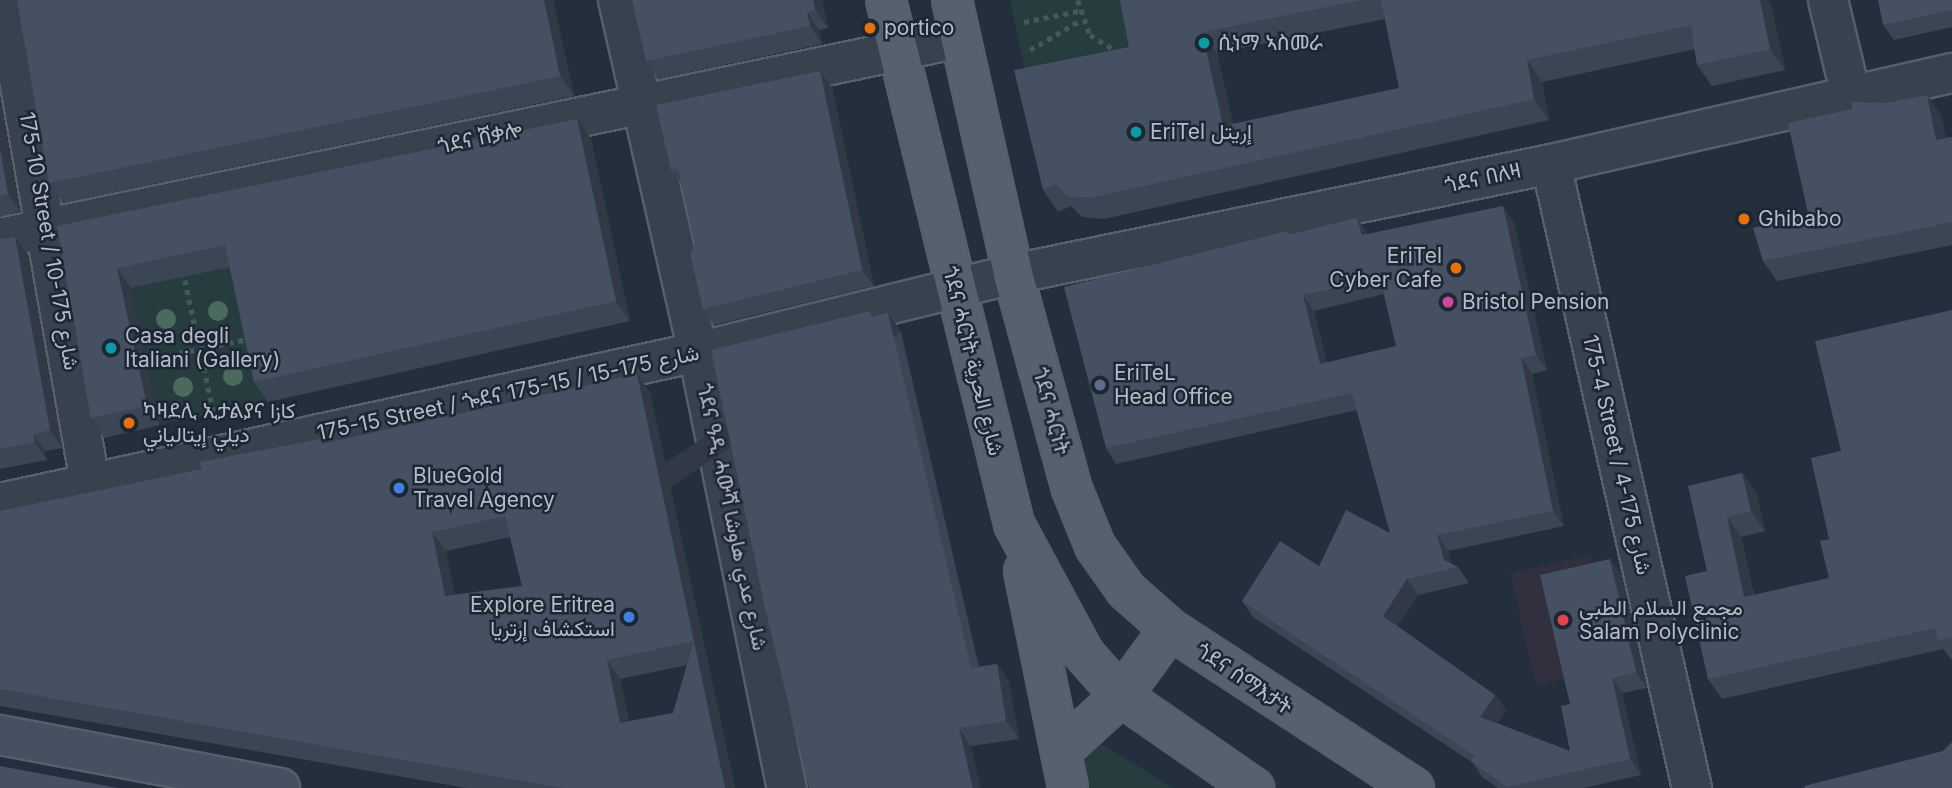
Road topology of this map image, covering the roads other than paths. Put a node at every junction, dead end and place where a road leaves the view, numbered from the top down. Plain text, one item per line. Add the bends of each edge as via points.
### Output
1 (5, 0) edge
2 (618, 0) edge
3 (886, 0) edge
4 (952, 0) edge
5 (1828, 0) edge
6 (960, 38) junction
7 (897, 51) junction
8 (1952, 74) edge
9 (1851, 96) junction
10 (642, 104) junction
11 (1551, 164) junction
12 (48, 228) junction
13 (0, 238) edge
14 (1013, 274) junction
15 (954, 288) junction
16 (698, 352) junction
17 (90, 482) junction
18 (0, 503) edge
19 (1014, 524) junction
20 (1095, 546) joint
21 (1170, 629) junction
22 (1121, 696) junction
23 (0, 735) edge
24 (1065, 770) edge
25 (279, 788) edge
26 (787, 788) edge
27 (1254, 788) edge
28 (1414, 788) edge
29 (1692, 788) edge

1 - 12 street, 175-10 Street / شارع 175-10
2 - 10 street, ጎደና ዓዲ ሓውሻ شارع عدي هاوشا
3 - 7 main road, ጎደና ሓርነት شارع الحرية
4 - 6 main road
5 - 9 street
6 - 7 street, ጎደና ሸቃሎ
6 - 14 main road
7 - 10 street, ጎደና ሸቃሎ
7 - 15 main road, ጎደና ሓርነት شارع الحرية
8 - 9 street, ጎደና በለዛ
9 - 11 street, ጎደና በለዛ
10 - 12 street, ጎደና ሸቃሎ
10 - 16 street, ጎደና ዓዲ ሓውሻ شارع عدي هاوشا
11 - 14 street, ጎደና በለዛ
11 - 29 street, 175-4 Street / شارع 175-4
12 - 13 street, ጎደና ሸቃሎ
12 - 17 street, 175-10 Street / شارع 175-10
14 - 15 street, 175-15 Street / ጐደና 175-15 / شارع 175-15
14 - 20 main road, ጎደና ሓርነት via 1072,489
15 - 16 street, 175-15 Street / ጐደና 175-15 / شارع 175-15
15 - 19 main road, ጎደና ሓርነት شارع الحرية
16 - 17 street, 175-15 Street / ጐደና 175-15 / شارع 175-15
16 - 26 street, ጎደና ዓዲ ሓውሻ شارع عدي هاوشا
17 - 18 street, 175-15 Street / ጐደና 175-15 / شارع 175-15
19 - 22 main road, ጎደና ሓርነት شارع الحرية via 1084,654
19 - 24 main road
20 - 21 main road, ጎደና ሰማእታት via 1126,590
21 - 22 main road
21 - 28 main road, ጎደና ሰማእታት
22 - 24 main road
22 - 27 main road
23 - 25 main road

